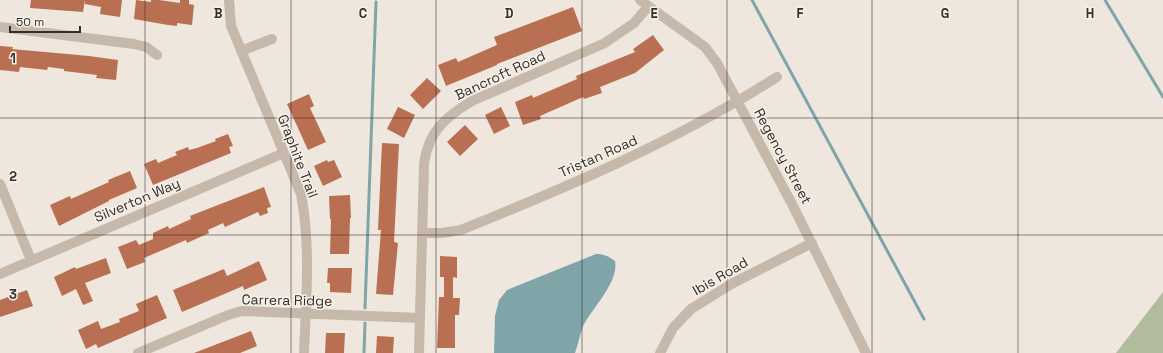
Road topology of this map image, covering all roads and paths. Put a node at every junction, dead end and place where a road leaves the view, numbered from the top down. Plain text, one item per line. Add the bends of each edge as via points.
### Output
1 (229, 0) edge
2 (644, 3) edge
3 (0, 26) edge
4 (272, 39) dead end
5 (241, 52) junction
6 (157, 55) dead end
7 (777, 77) dead end
8 (738, 101) junction
9 (284, 153) junction
10 (0, 184) edge
11 (422, 233) junction
12 (812, 243) junction
13 (31, 260) junction
14 (0, 274) edge
15 (305, 313) junction
16 (420, 318) junction
17 (138, 353) edge
18 (304, 353) edge
19 (419, 353) edge
20 (660, 353) edge
21 (866, 353) edge

1 - 5 street, Graphite Trail via 231,26
2 - 8 street, Regency Street via 705,47
2 - 11 street, Bancroft Road via 634,23 605,43 472,101 446,118 429,140 426,154
3 - 6 street via 134,44 146,47
4 - 5 street
5 - 9 street, Graphite Trail
7 - 8 street, Tristan Road
8 - 11 street, Tristan Road via 630,158 485,221 461,230
8 - 12 street, Regency Street
9 - 13 street, Silverton Way
9 - 15 street, Graphite Trail via 301,194 306,219
10 - 13 street
11 - 16 street, Bancroft Road
12 - 20 street, Ibis Road via 733,283 691,309 673,328
12 - 21 street, Regency Street
13 - 14 street, Silverton Way
15 - 16 street, Carrera Ridge
15 - 17 street, Carrera Ridge via 242,311
15 - 18 street, Graphite Trail
16 - 19 street, Bancroft Road

